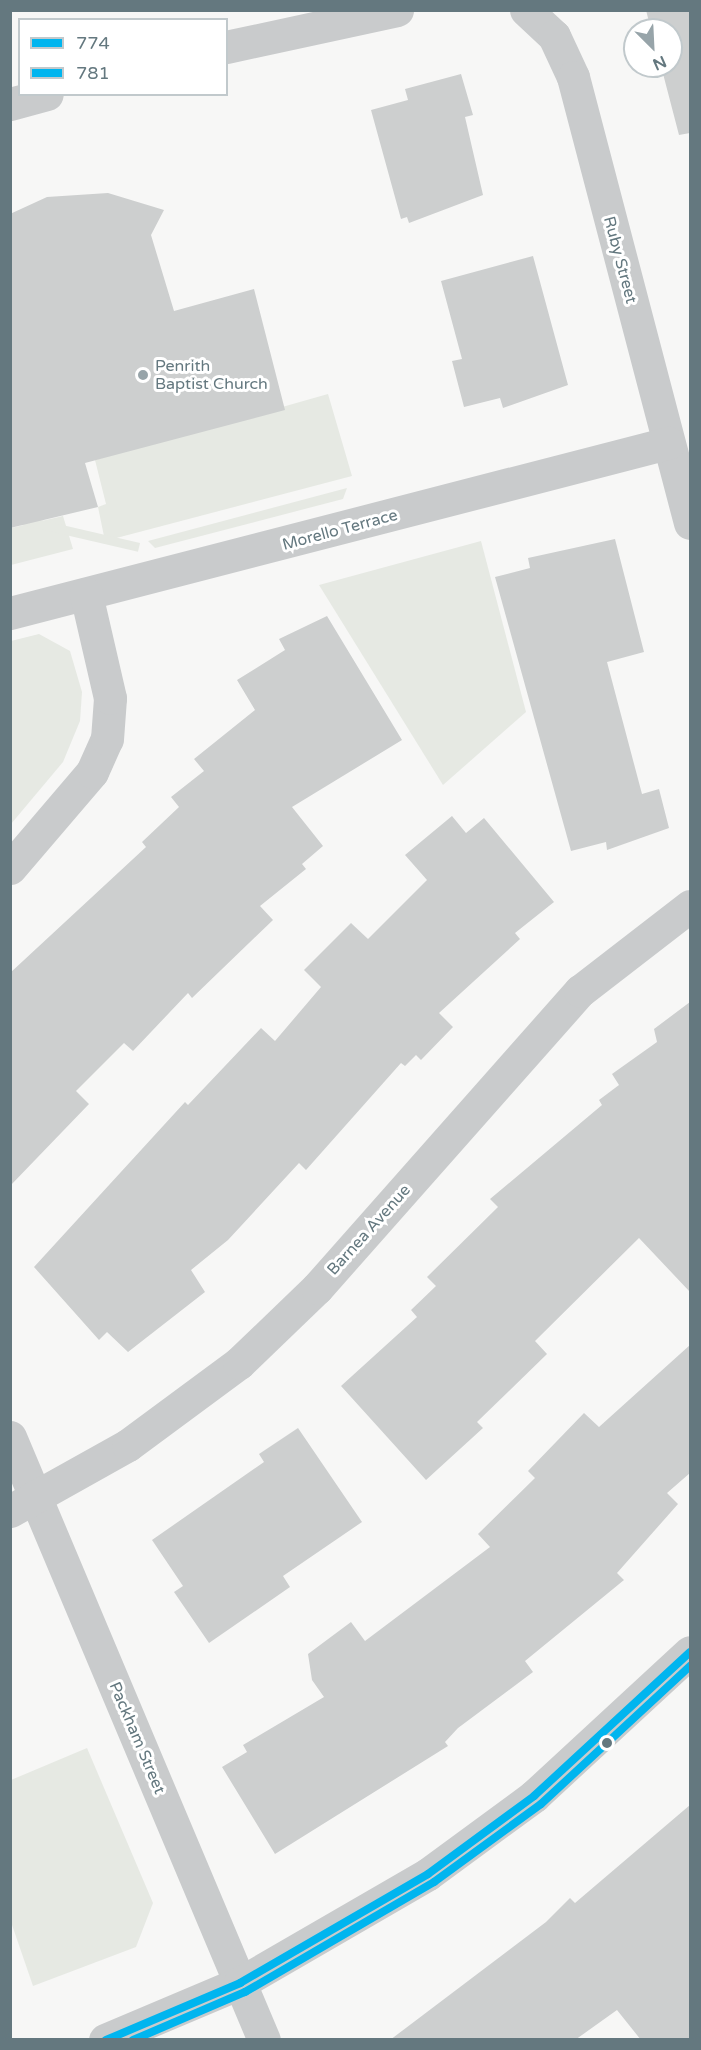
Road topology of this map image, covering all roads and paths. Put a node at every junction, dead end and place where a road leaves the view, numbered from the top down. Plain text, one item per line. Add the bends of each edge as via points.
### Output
1 (397, 10) edge
2 (526, 10) edge
3 (228, 47) edge
4 (40, 96) edge
5 (10, 104) edge
6 (668, 443) junction
7 (690, 523) edge
8 (86, 594) junction
9 (10, 613) edge
10 (10, 868) edge
11 (690, 906) edge
12 (10, 1437) edge
13 (23, 1505) edge
14 (690, 1652) edge
15 (240, 1983) junction
16 (105, 2040) edge
17 (264, 2040) edge

1 - 3 street
2 - 6 street, Ruby Street via 554,36 573,77
4 - 5 street
6 - 7 street, Ruby Street
6 - 8 street, Morello Terrace
8 - 9 street, Morello Terrace
8 - 10 street via 110,698 107,739 92,772
11 - 13 street, Barnea Avenue via 580,992 317,1288 239,1363 168,1419
12 - 13 street, Packham Street
13 - 15 street, Packham Street
14 - 15 street via 585,1753 470,1845 370,1911
15 - 16 street
15 - 17 street, Packham Street

